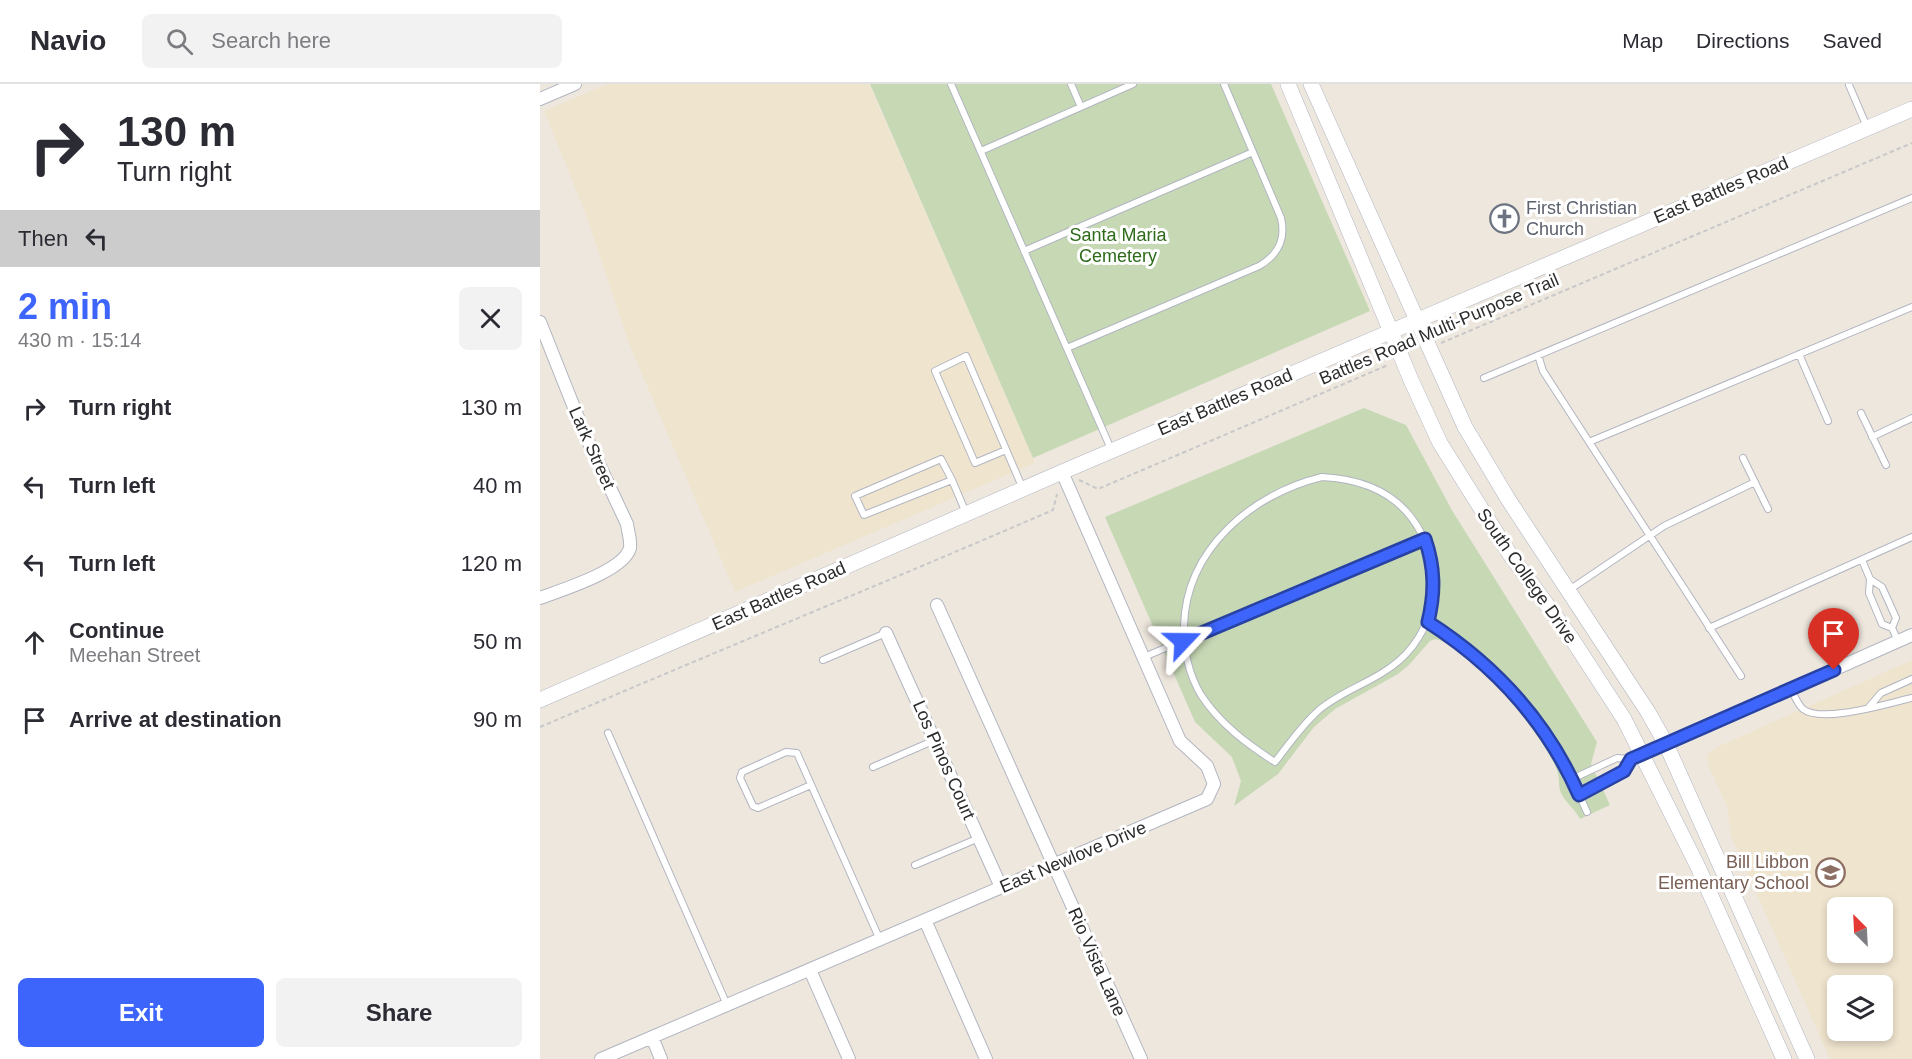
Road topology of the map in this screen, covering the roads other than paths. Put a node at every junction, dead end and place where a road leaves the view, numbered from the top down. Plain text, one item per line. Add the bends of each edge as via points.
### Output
1 (575, 84) edge
2 (951, 84) edge
3 (1071, 84) edge
4 (1133, 84) edge
5 (1224, 84) edge
6 (1288, 84) edge
7 (1311, 84) edge
8 (1849, 85) edge
9 (540, 99) edge
10 (1081, 107) junction
11 (1912, 109) edge
12 (1868, 128) junction
13 (981, 152) junction
14 (1253, 152) junction
15 (1912, 198) edge
16 (1024, 251) junction
17 (1912, 307) edge
18 (1418, 320) junction
19 (540, 322) edge
20 (1391, 331) junction
21 (1067, 348) junction
22 (1799, 354) junction
23 (1538, 355) junction
24 (1484, 378) dead end
25 (1861, 413) dead end
26 (1912, 418) edge
27 (1828, 421) dead end
28 (1872, 437) junction
29 (1588, 442) junction
30 (1006, 450) junction
31 (1112, 451) junction
32 (1743, 458) dead end
33 (1886, 465) dead end
34 (1062, 472) junction
35 (952, 480) junction
36 (1755, 482) junction
37 (1023, 489) junction
38 (1768, 509) dead end
39 (966, 514) junction
40 (1650, 537) junction
41 (1912, 537) edge
42 (1425, 539) junction
43 (1862, 560) junction
44 (1870, 579) junction
45 (1569, 591) junction
46 (540, 598) edge
47 (937, 605) dead end
48 (1428, 622) junction
49 (1709, 628) junction
50 (1892, 628) junction
51 (886, 633) joint
52 (1912, 635) edge
53 (1183, 641) junction
54 (1898, 641) junction
55 (1144, 657) junction
56 (823, 660) dead end
57 (1741, 676) dead end
58 (1912, 679) edge
59 (1791, 689) junction
60 (1912, 698) edge
61 (540, 700) edge
62 (1868, 707) junction
63 (608, 734) dead end
64 (935, 740) junction
65 (1666, 744) junction
66 (1636, 757) junction
67 (873, 767) dead end
68 (1572, 779) junction
69 (811, 785) junction
70 (1579, 795) junction
71 (1587, 812) dead end
72 (979, 838) junction
73 (915, 865) dead end
74 (1054, 865) junction
75 (1001, 887) junction
76 (925, 920) junction
77 (880, 940) junction
78 (810, 970) junction
79 (727, 1005) junction
80 (652, 1037) junction
81 (601, 1059) edge
82 (661, 1059) edge
83 (849, 1059) edge
84 (986, 1059) edge
85 (1141, 1059) edge
86 (1784, 1059) edge
87 (1807, 1059) edge

1 - 9 street
2 - 13 lane
3 - 10 lane
4 - 10 lane
5 - 14 lane
6 - 20 street, South College Drive
7 - 18 street, South College Drive
8 - 12 lane
10 - 13 lane
11 - 12 street, East Battles Road
12 - 18 street, East Battles Road
13 - 16 lane
14 - 16 lane
14 - 21 lane via 1283,227 1279,247 1270,259
15 - 23 lane
16 - 21 lane
17 - 22 lane
18 - 20 street, East Battles Road
18 - 45 street, South College Drive via 1485,463
19 - 46 street, Lark Street via 583,430 627,524 630,549 610,568
20 - 31 street, East Battles Road
20 - 66 street, South College Drive via 1424,412 1461,480 1624,719
21 - 31 lane
22 - 27 lane
22 - 29 lane
23 - 24 lane
23 - 29 lane via 1543,371
25 - 28 lane
26 - 28 lane
28 - 33 lane
29 - 40 lane
30 - 30 lane via 966,357 935,371 975,463
30 - 37 lane
31 - 34 street, East Battles Road
32 - 36 lane
34 - 37 street, East Battles Road
34 - 55 street, East Newlove Drive
35 - 35 lane via 940,459 855,496 864,515
35 - 39 lane
36 - 38 lane
36 - 40 lane via 1664,526
37 - 39 street, East Battles Road
39 - 61 street, East Battles Road
40 - 45 lane
40 - 49 lane
41 - 43 lane
42 - 48 lane via 1434,581
42 - 53 lane
42 - 53 lane via 1405,509 1369,485 1346,478 1322,477 1295,484 1227,529 1206,554 1191,579 1184,606
43 - 44 lane
43 - 49 lane
44 - 50 lane via 1869,593 1882,624
44 - 50 lane via 1882,587 1896,618
45 - 65 street, South College Drive
47 - 74 street, Rio Vista Lane
48 - 53 lane via 1417,643 1402,659 1319,710 1275,762 1246,744 1216,715 1197,685
48 - 68 lane via 1475,654 1514,691
49 - 57 lane
50 - 54 lane
51 - 56 lane
51 - 64 street, Los Pinos Court
52 - 54 street
53 - 55 lane
54 - 59 street
55 - 74 street, East Newlove Drive via 1180,741 1207,766 1214,784 1207,799
58 - 62 lane via 1881,693
59 - 62 lane via 1802,708 1813,714
59 - 65 street
60 - 62 lane
63 - 79 lane
64 - 67 lane
64 - 72 street, Los Pinos Court
65 - 66 lane
65 - 87 street, South College Drive
66 - 68 lane via 1617,758
66 - 70 lane via 1624,771
66 - 86 street, South College Drive via 1707,887
68 - 70 lane
69 - 69 lane via 758,808 753,806 740,777 742,772 786,752 796,753
69 - 77 lane
70 - 71 lane
72 - 73 lane
72 - 75 street, Los Pinos Court
74 - 75 street, East Newlove Drive
74 - 85 street, Rio Vista Lane
75 - 76 street, East Newlove Drive
76 - 77 street, East Newlove Drive
76 - 84 street
77 - 78 street, East Newlove Drive
78 - 79 street, East Newlove Drive
78 - 83 street
79 - 80 street, East Newlove Drive
80 - 81 street, East Newlove Drive
80 - 82 street

